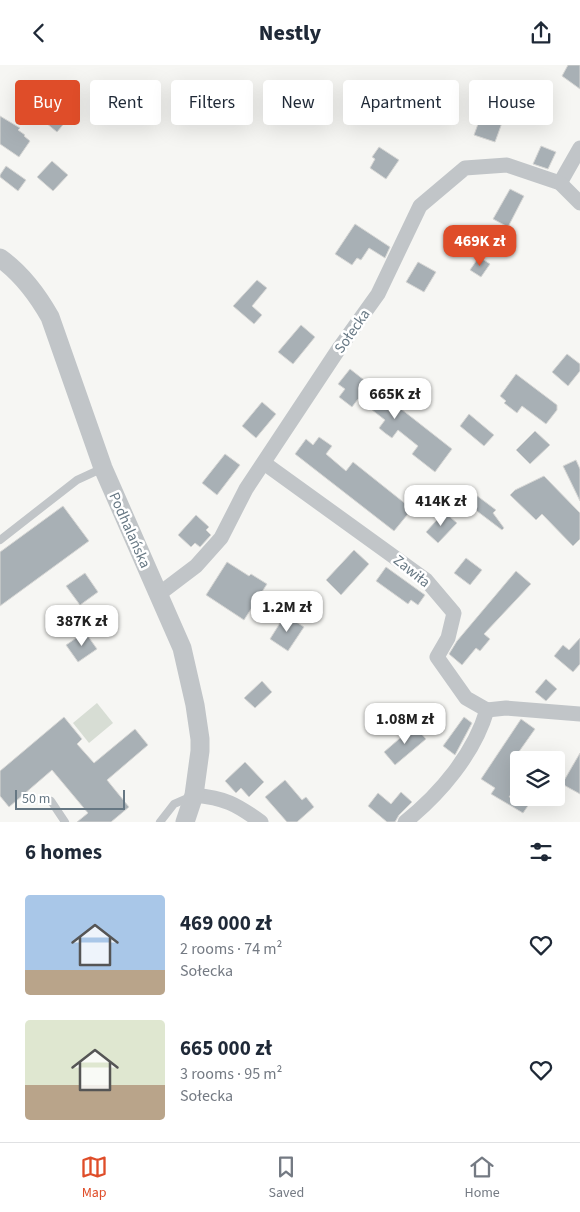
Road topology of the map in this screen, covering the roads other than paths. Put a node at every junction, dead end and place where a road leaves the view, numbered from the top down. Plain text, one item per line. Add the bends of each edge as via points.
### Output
1 (580, 148) edge
2 (560, 183) junction
3 (580, 203) edge
4 (0, 258) edge
5 (264, 463) junction
6 (103, 468) junction
7 (0, 540) edge
8 (159, 594) junction
9 (486, 710) junction
10 (580, 714) edge
11 (194, 795) junction
12 (51, 801) dead end
13 (65, 822) edge
14 (160, 822) edge
15 (185, 822) edge
16 (261, 822) edge
17 (405, 822) edge

1 - 2 street
2 - 3 street, Sołecka
2 - 5 street, Sołecka via 507,165 465,168 420,206 378,294
4 - 6 street, Podhalańska via 24,280 50,317
5 - 8 street, Sołecka via 221,538 196,566
5 - 9 street, Zawiła via 426,580 454,613 448,638 437,657 466,698
6 - 7 lane via 77,480
6 - 8 street, Podhalańska
8 - 11 street, Podhalańska via 182,648 195,705 200,751
9 - 10 street via 506,707
9 - 17 street via 462,763
11 - 14 lane via 174,804
11 - 15 street, Podhalańska
11 - 16 street via 216,797 238,805
12 - 13 lane

